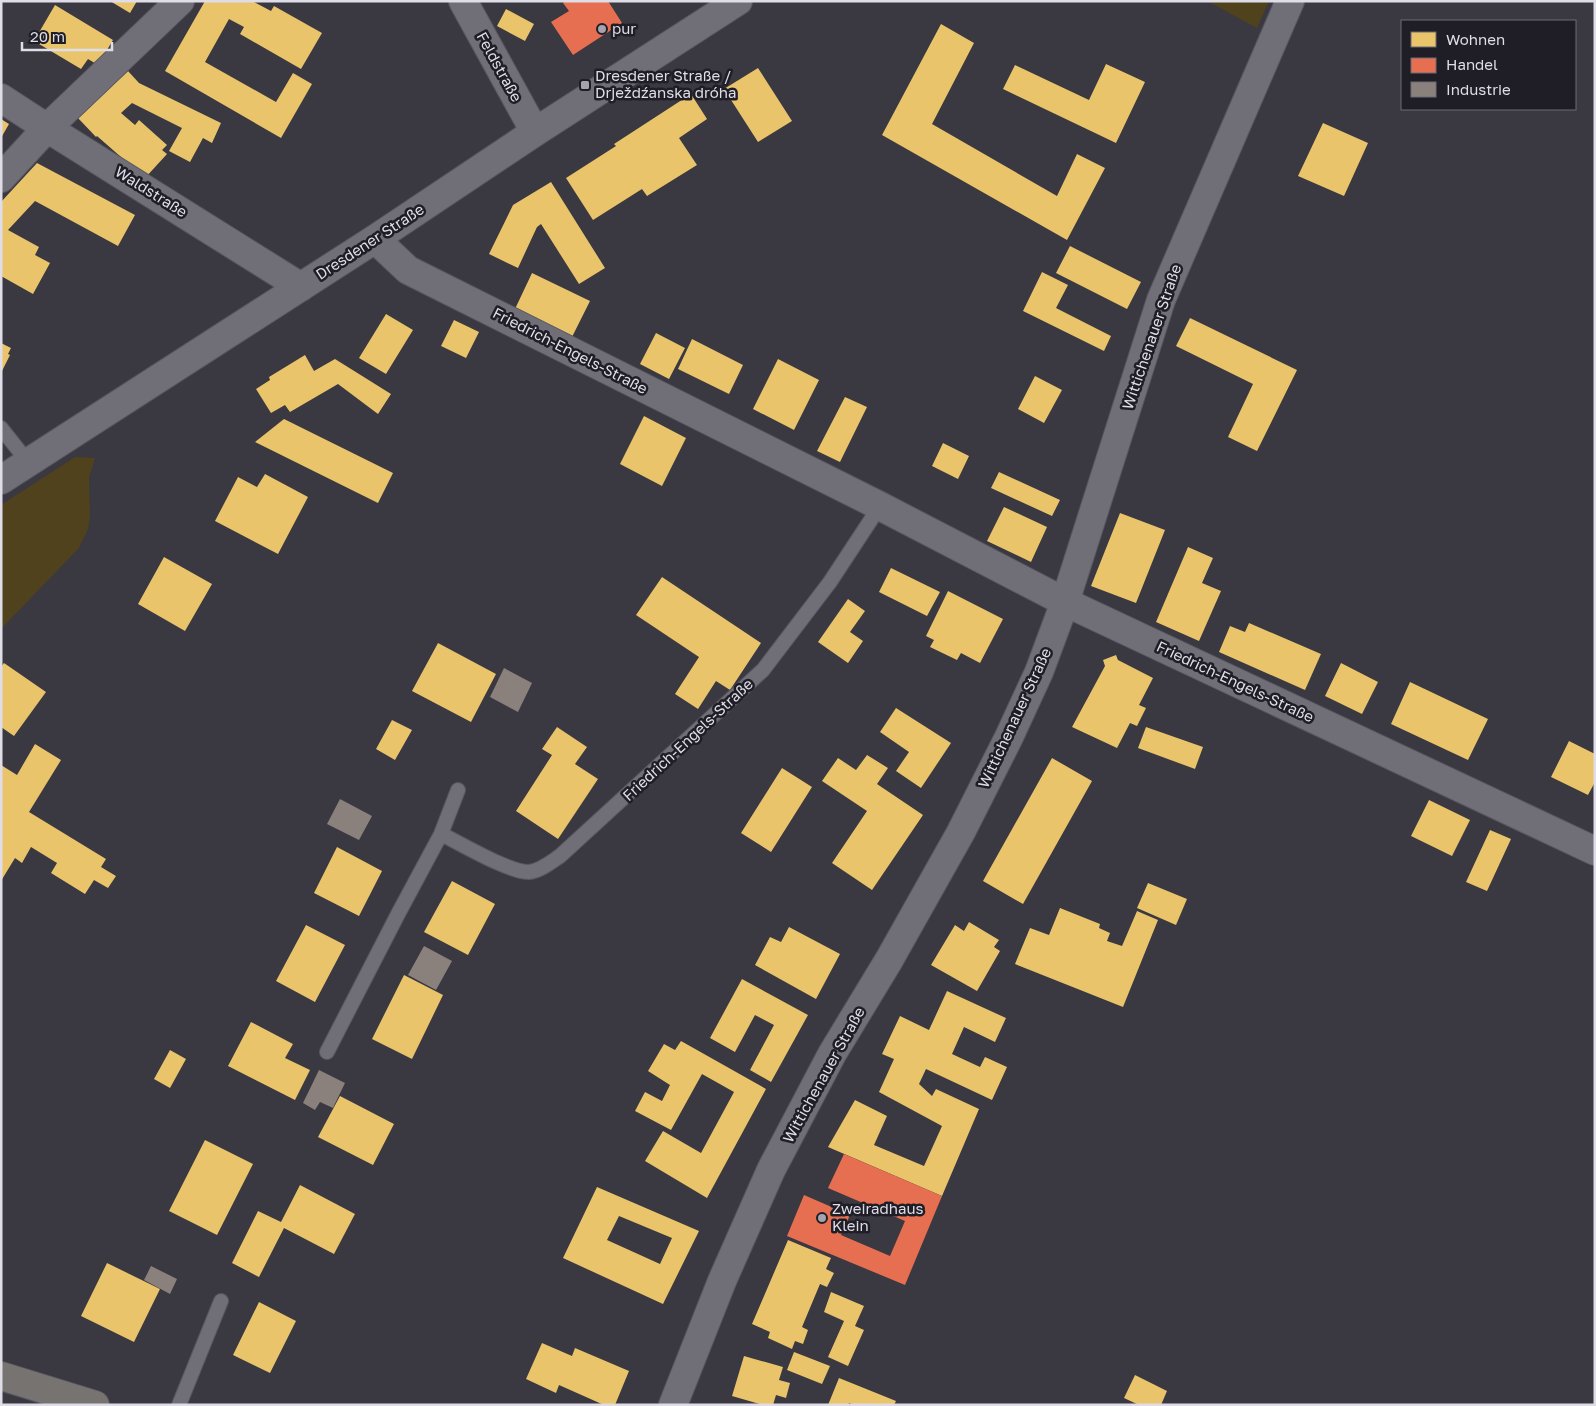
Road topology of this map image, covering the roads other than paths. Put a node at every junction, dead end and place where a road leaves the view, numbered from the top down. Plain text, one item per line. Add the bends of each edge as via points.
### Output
1 (180, 1) edge
2 (463, 1) edge
3 (738, 1) edge
4 (1290, 1) edge
5 (1, 98) edge
6 (47, 128) junction
7 (535, 132) junction
8 (1, 178) edge
9 (375, 239) junction
10 (301, 287) junction
11 (1, 428) edge
12 (28, 462) junction
13 (1, 480) edge
14 (880, 506) junction
15 (1065, 602) junction
16 (458, 790) dead end
17 (441, 834) junction
18 (1595, 851) edge
19 (327, 1052) dead end
20 (221, 1301) dead end
21 (1, 1376) edge
22 (95, 1405) edge
23 (179, 1405) edge
24 (672, 1405) edge

1 - 6 street
2 - 7 street, Feldstraße
3 - 7 street, Dresdener Straße
4 - 15 street, Wittichenauer Straße via 1161,300
5 - 6 street, Waldstraße
6 - 8 street
6 - 10 street, Waldstraße
7 - 9 street, Dresdener Straße
9 - 10 street, Dresdener Straße
9 - 14 street, Friedrich-Engels-Straße via 408,270
10 - 12 street, Dresdener Straße
11 - 12 lane
12 - 13 street, Dresdener Straße
14 - 15 street, Friedrich-Engels-Straße
14 - 17 lane, Friedrich-Engels-Straße via 830,582 763,670 560,856 531,872 512,869
15 - 18 street, Friedrich-Engels-Straße
15 - 24 street, Wittichenauer Straße via 1039,672 969,816 889,960 832,1054 771,1170
16 - 17 lane
17 - 19 lane
20 - 23 lane
21 - 22 main road

